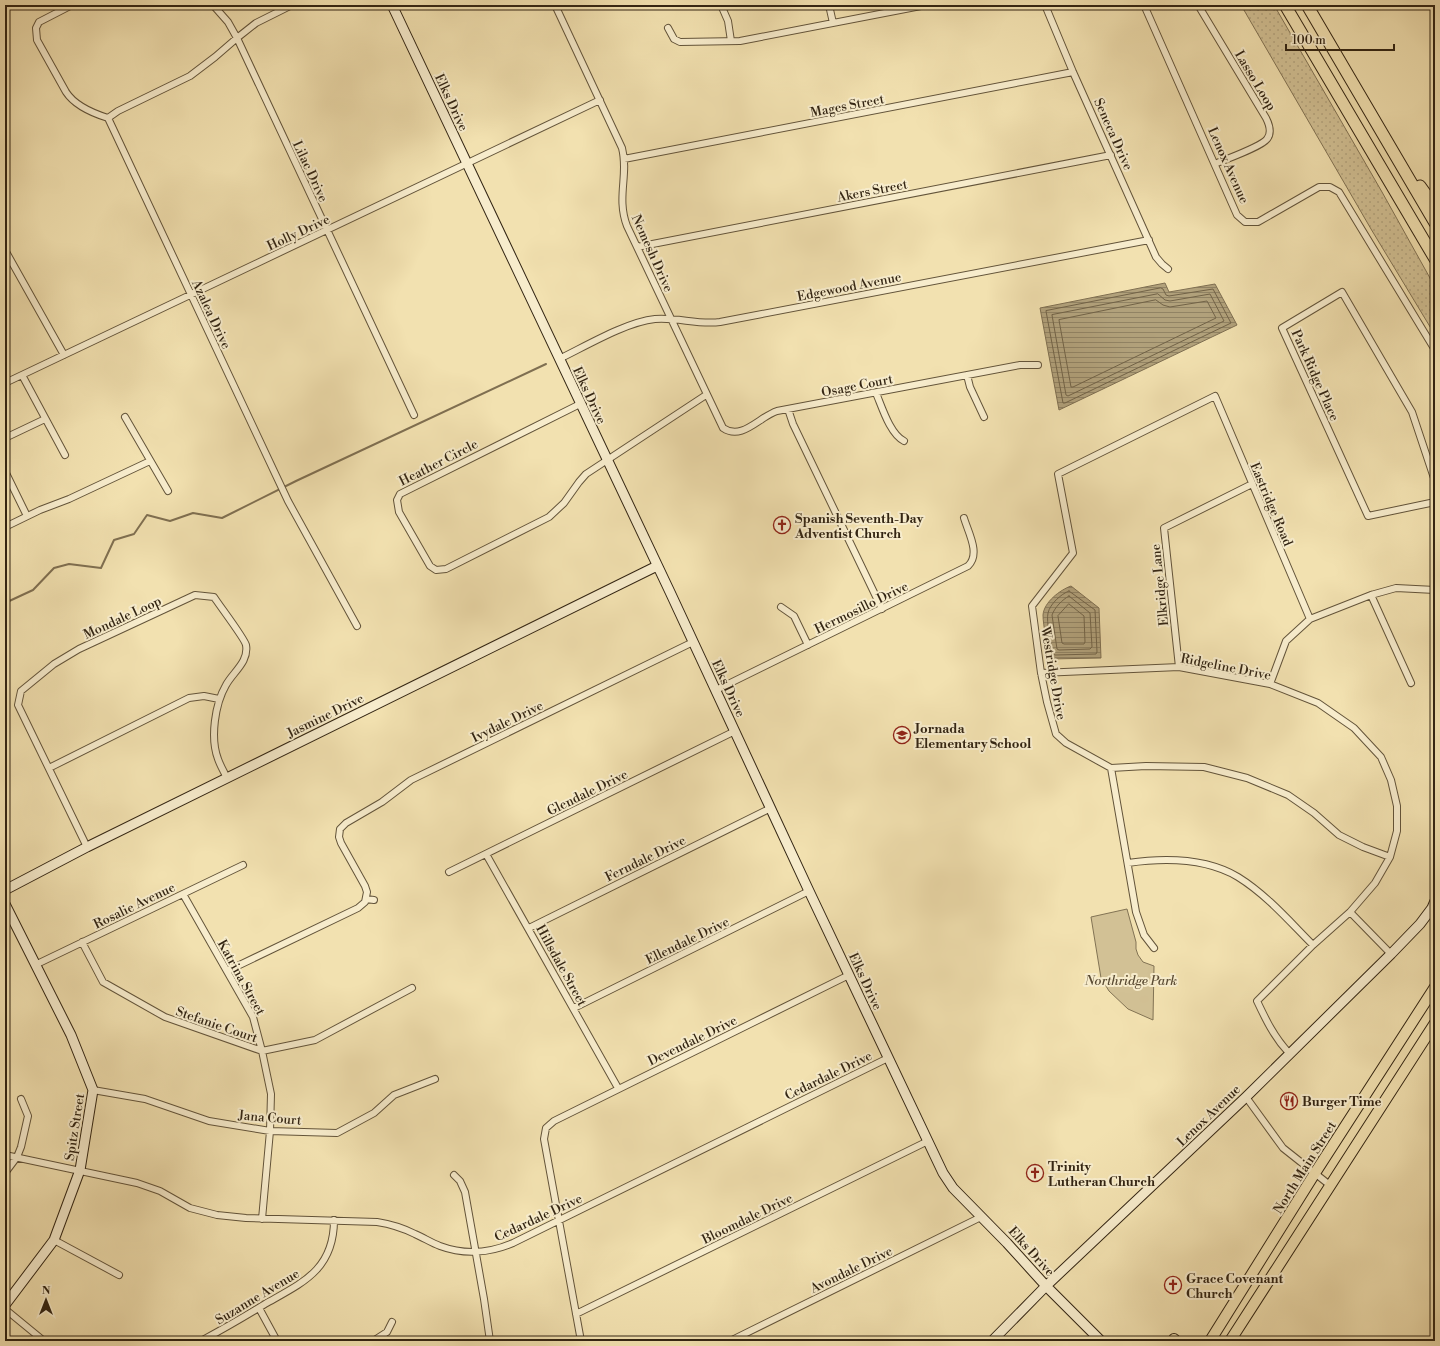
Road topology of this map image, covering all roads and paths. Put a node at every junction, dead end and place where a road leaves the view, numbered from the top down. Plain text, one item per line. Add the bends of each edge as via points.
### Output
1 (72, 5) edge
2 (213, 5) edge
3 (292, 5) edge
4 (392, 5) edge
5 (555, 5) edge
6 (721, 5) edge
7 (829, 5) edge
8 (926, 5) edge
9 (1045, 5) edge
10 (1144, 5) edge
11 (1198, 5) edge
12 (1284, 5) edge
13 (1307, 5) edge
14 (833, 23) junction
15 (28, 26) dead end
16 (36, 28) junction
17 (668, 28) dead end
18 (237, 38) junction
19 (731, 41) junction
20 (1073, 72) junction
21 (600, 100) junction
22 (108, 118) junction
23 (1386, 140) junction
24 (1111, 155) junction
25 (624, 159) junction
26 (467, 164) junction
27 (1215, 164) junction
28 (1435, 206) edge
29 (1435, 223) edge
30 (327, 230) junction
31 (1149, 240) junction
32 (637, 247) junction
33 (5, 250) edge
34 (1435, 259) edge
35 (1168, 269) dead end
36 (191, 295) junction
37 (671, 319) junction
38 (1435, 350) edge
39 (64, 355) junction
40 (559, 359) junction
41 (1038, 365) dead end
42 (22, 375) junction
43 (967, 375) junction
44 (5, 383) edge
45 (876, 393) junction
46 (706, 395) junction
47 (1215, 396) joint
48 (580, 404) junction
49 (788, 409) junction
50 (414, 415) dead end
51 (125, 417) dead end
52 (984, 417) dead end
53 (46, 419) junction
54 (5, 438) edge
55 (904, 441) dead end
56 (65, 455) dead end
57 (607, 460) junction
58 (150, 461) junction
59 (5, 471) edge
60 (1435, 481) edge
61 (1252, 484) junction
62 (168, 491) dead end
63 (1435, 502) edge
64 (27, 516) junction
65 (964, 518) dead end
66 (5, 527) edge
67 (657, 566) junction
68 (1435, 590) edge
69 (1371, 595) junction
70 (781, 607) dead end
71 (882, 609) junction
72 (1310, 619) junction
73 (357, 626) dead end
74 (693, 642) junction
75 (808, 644) junction
76 (1179, 667) junction
77 (1041, 673) junction
78 (1411, 683) dead end
79 (1270, 684) junction
80 (716, 690) junction
81 (219, 699) junction
82 (735, 731) junction
83 (49, 768) junction
84 (1111, 768) junction
85 (227, 778) junction
86 (771, 808) junction
87 (87, 847) junction
88 (486, 854) junction
89 (1390, 857) junction
90 (1128, 863) junction
91 (242, 865) dead end
92 (449, 872) dead end
93 (5, 890) edge
94 (810, 892) junction
95 (183, 894) junction
96 (366, 899) junction
97 (374, 900) dead end
98 (1435, 900) edge
99 (5, 904) edge
100 (1350, 912) junction
101 (529, 928) junction
102 (82, 942) junction
103 (1313, 945) junction
104 (1154, 948) dead end
105 (1391, 954) junction
106 (35, 965) junction
107 (226, 971) junction
108 (849, 975) junction
109 (1435, 987) edge
110 (412, 988) dead end
111 (574, 1008) junction
112 (1435, 1023) edge
113 (262, 1051) junction
114 (1289, 1053) junction
115 (888, 1058) junction
116 (435, 1079) dead end
117 (618, 1088) junction
118 (93, 1090) junction
119 (1246, 1097) junction
120 (21, 1099) dead end
121 (270, 1131) junction
122 (928, 1141) junction
123 (5, 1155) edge
124 (17, 1157) junction
125 (80, 1170) junction
126 (5, 1173) edge
127 (1315, 1173) junction
128 (454, 1175) dead end
129 (1331, 1186) junction
130 (981, 1217) junction
131 (262, 1219) junction
132 (334, 1220) junction
133 (559, 1220) junction
134 (54, 1240) junction
135 (476, 1252) junction
136 (119, 1275) dead end
137 (1046, 1286) junction
138 (5, 1306) edge
139 (259, 1308) junction
140 (5, 1309) edge
141 (576, 1314) junction
142 (392, 1322) dead end
143 (1233, 1338) edge
144 (44, 1341) edge
145 (201, 1341) edge
146 (278, 1341) edge
147 (373, 1341) edge
148 (490, 1341) edge
149 (582, 1341) edge
150 (730, 1341) edge
151 (992, 1341) edge
152 (1101, 1341) edge
153 (1210, 1341) edge

1 - 16 street via 41,20
2 - 18 street, Lilac Drive via 228,22
3 - 18 street via 256,23
4 - 26 street, Elks Drive
5 - 21 street, Nemesh Drive
6 - 19 street via 728,21
7 - 14 street
8 - 14 street
9 - 20 street, Seneca Drive
10 - 27 street, Lenox Avenue
11 - 27 street, Lasso Loop via 1266,118 1270,131 1267,139 1256,146
12 - 34 highway
13 - 23 highway
14 - 19 street
15 - 16 street
16 - 22 street via 37,40 68,96 84,108
17 - 19 street via 674,39 680,42
18 - 22 street via 190,76
18 - 30 street, Lilac Drive
20 - 24 street, Seneca Drive
20 - 25 street, Mages Street
21 - 25 street, Nemesh Drive via 618,138
21 - 26 street, Holly Drive
22 - 36 street, Azalea Drive
23 - 28 highway
23 - 29 highway
24 - 31 street, Seneca Drive
24 - 32 street, Akers Street
25 - 32 street, Nemesh Drive via 623,214
26 - 30 street, Holly Drive
26 - 40 street, Elks Drive
27 - 38 street, Lenox Avenue via 1237,215 1245,222 1258,222 1319,187 1330,187 1339,192
30 - 36 street, Holly Drive
30 - 50 street, Lilac Drive
31 - 35 street, Seneca Drive via 1159,261
31 - 37 street, Edgewood Avenue via 720,322 699,324
32 - 37 street, Nemesh Drive
33 - 39 street
36 - 39 street, Holly Drive
36 - 73 street, Azalea Drive via 288,501
37 - 40 street, Edgewood Avenue via 633,324
37 - 46 street, Nemesh Drive
39 - 42 street, Holly Drive
40 - 48 street, Elks Drive
41 - 43 street, Osage Court via 1020,365
42 - 44 street, Holly Drive
42 - 53 street
43 - 45 street, Osage Court
43 - 52 street
45 - 49 street, Osage Court
45 - 55 street via 894,432
46 - 49 street, Osage Court via 721,425 730,432 743,431 768,415
46 - 57 street, Heather Circle
47 - 61 street, Eastridge Road
47 - 77 street, Westridge Drive via 1058,474 1073,553 1032,606
48 - 57 street, Elks Drive
48 - 57 street, Heather Circle via 402,492 397,500 399,512 430,566 436,570 443,570 549,517 564,503 582,478
49 - 71 street via 796,431
51 - 58 street
53 - 54 street
53 - 56 street
57 - 67 street, Elks Drive
58 - 62 street
58 - 64 street via 69,500
59 - 64 street
60 - 63 street, Park Ridge Place via 1412,412 1342,292 1282,328 1368,516
61 - 72 street, Eastridge Road
61 - 76 street, Elkridge Lane via 1164,528
64 - 66 street
65 - 71 street, Hermosillo Drive via 974,549 971,563
67 - 74 street, Elks Drive
67 - 85 street, Jasmine Drive
68 - 69 street via 1396,588
69 - 72 street
69 - 78 street
70 - 75 street via 794,616
71 - 75 street, Hermosillo Drive
72 - 79 street via 1286,641
74 - 80 street, Elks Drive
74 - 96 street, Ivydale Drive via 407,782 382,802 346,823 336,831 365,886
75 - 80 street, Hermosillo Drive
76 - 77 street, Ridgeline Drive
76 - 79 street, Ridgeline Drive
77 - 84 street, Westridge Drive via 1046,702 1056,734 1066,743
79 - 89 street, Ridgeline Drive via 1318,703 1354,728 1381,757 1391,780 1397,806 1397,831
80 - 82 street, Elks Drive
81 - 83 street via 204,696 189,698
81 - 83 street, Mondale Loop via 226,684 245,659 246,644 214,597 195,595 80,649 54,664 21,691 18,706
81 - 85 street, Mondale Loop via 214,734 217,758
82 - 86 street, Elks Drive
82 - 88 street, Glendale Drive
83 - 87 street, Mondale Loop
84 - 89 street via 1204,768 1247,778 1288,795 1339,835
84 - 90 street
85 - 87 street, Jasmine Drive
86 - 94 street, Elks Drive
86 - 101 street, Ferndale Drive
87 - 93 street, Jasmine Drive
88 - 92 street, Glendale Drive
88 - 101 street, Hillsdale Street
89 - 100 street, Ridgeline Drive via 1375,883
90 - 103 street via 1178,860 1227,872 1250,885
90 - 104 street via 1136,912 1144,935
91 - 95 street, Rosalie Avenue
94 - 108 street, Elks Drive
94 - 111 street, Ellendale Drive
95 - 102 street, Rosalie Avenue
95 - 107 street, Katrina Street
96 - 97 street
96 - 107 street via 358,908
98 - 105 street, Lenox Avenue via 1420,924
99 - 106 street, Spitz Street
100 - 103 street, Ridgeline Drive
100 - 105 street
101 - 111 street, Hillsdale Street
102 - 106 street, Rosalie Avenue
102 - 113 street, Stefanie Court via 104,982 164,1017
103 - 114 street, Ridgeline Drive via 1257,1001 1270,1029
105 - 114 street, Lenox Avenue
106 - 118 street, Spitz Street via 71,1035
107 - 113 street, Katrina Street via 253,1017
108 - 115 street, Elks Drive
108 - 117 street, Devendale Drive
109 - 127 main road, North Main Street
110 - 113 street, Stefanie Court via 315,1040
111 - 117 street, Hillsdale Street
112 - 129 main road
113 - 121 street, Katrina Street via 271,1094
114 - 119 street, Lenox Avenue
115 - 122 street, Elks Drive
115 - 133 street, Cedardale Drive
116 - 121 street, Jana Court via 394,1095 374,1112 337,1133
117 - 133 street, Devendale Drive via 554,1121 546,1128 544,1139
118 - 121 street, Jana Court via 145,1099 209,1122
118 - 125 street, Spitz Street
119 - 127 street via 1283,1148
119 - 137 street, Lenox Avenue
120 - 124 street via 28,1116
121 - 131 street, Katrina Street
122 - 130 street, Elks Drive via 946,1179
122 - 141 street, Bloomdale Drive
123 - 124 street, Cedardale Drive
124 - 125 street, Cedardale Drive
124 - 126 street
125 - 131 street, Cedardale Drive via 145,1185 190,1208 207,1213
125 - 134 street, Spitz Street
127 - 129 street
127 - 153 main road, North Main Street
128 - 135 street via 465,1192
129 - 143 main road
130 - 137 street, Elks Drive
130 - 150 street, Avondale Drive
131 - 132 street, Cedardale Drive
132 - 135 street, Cedardale Drive via 384,1223 444,1247
132 - 139 street, Suzanne Avenue via 330,1249 316,1271 302,1283
133 - 135 street, Cedardale Drive via 506,1246
133 - 141 street
134 - 136 street
134 - 138 street, Spitz Street
135 - 148 street
137 - 151 street, Lenox Avenue
137 - 152 street, Elks Drive
139 - 145 street, Suzanne Avenue
139 - 146 street
140 - 144 street
141 - 149 street
142 - 147 street via 387,1332

